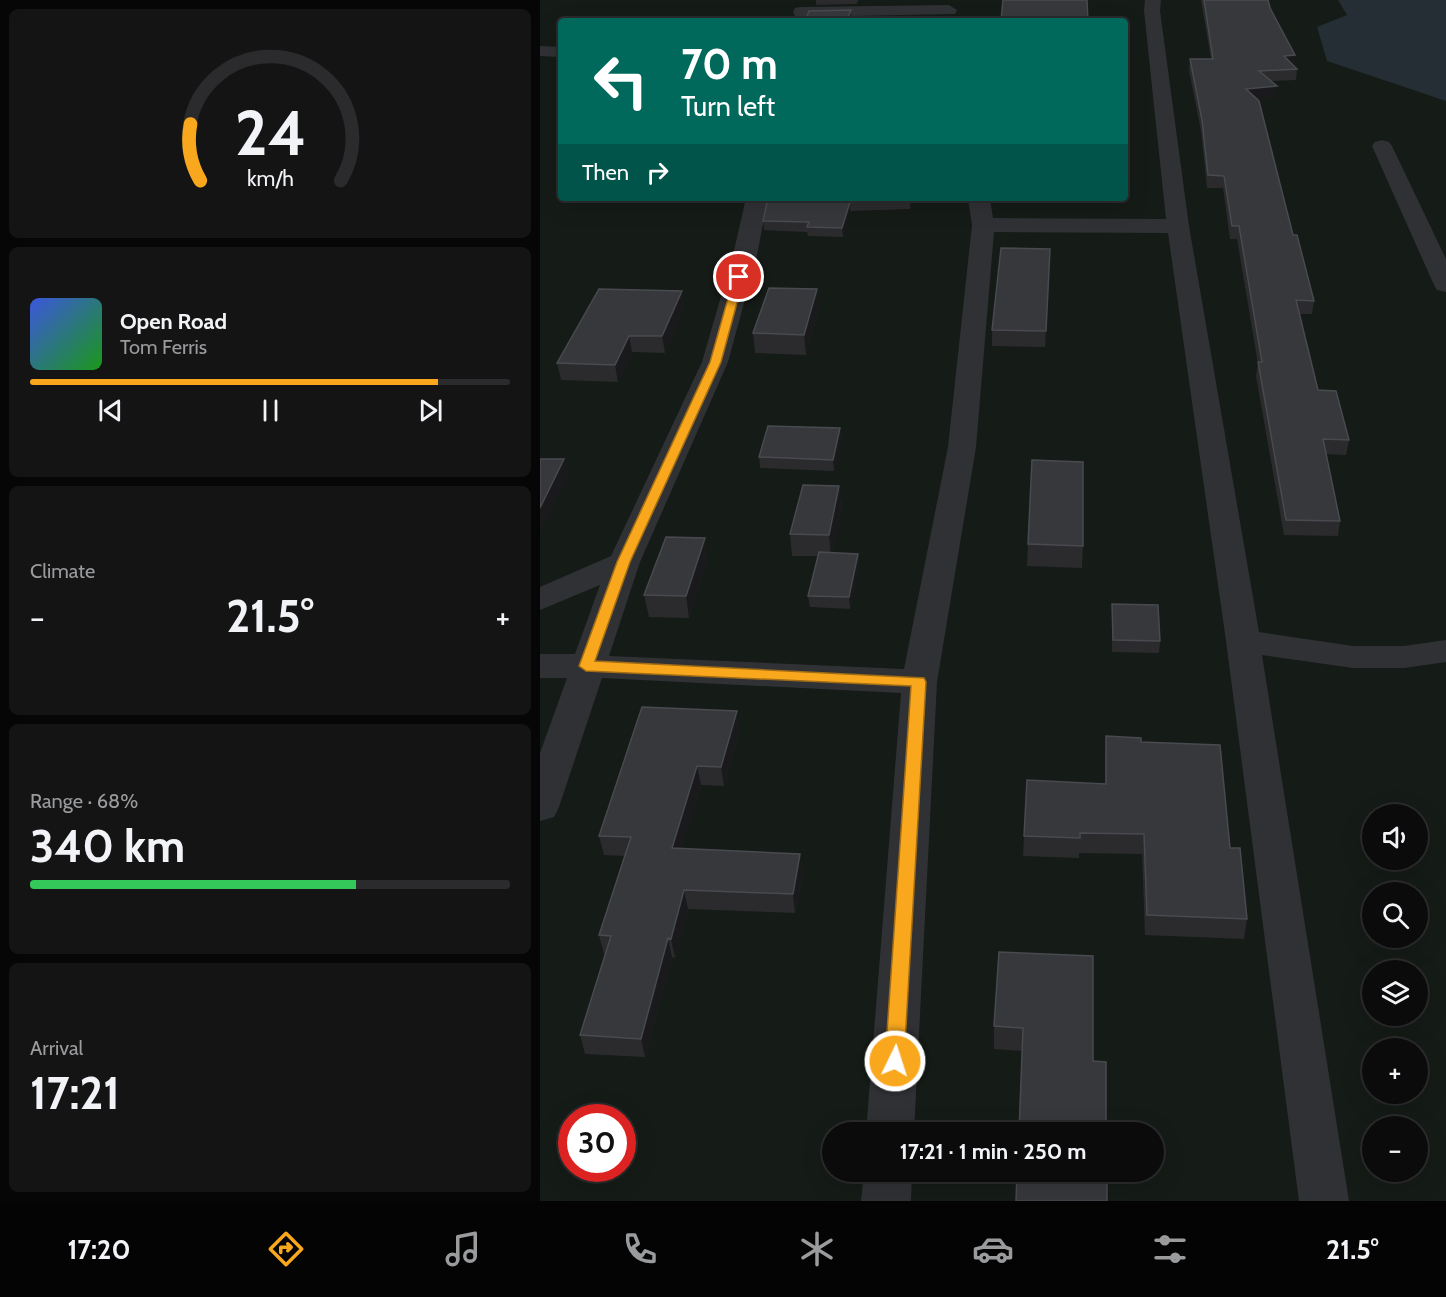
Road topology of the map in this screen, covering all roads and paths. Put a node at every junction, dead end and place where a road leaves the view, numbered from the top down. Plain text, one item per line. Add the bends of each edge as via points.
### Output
1 (1153, 0) edge
2 (948, 10) edge
3 (801, 11) edge
4 (540, 51) edge
5 (558, 52) edge
6 (1382, 146) dead end
7 (756, 201) edge
8 (981, 212) edge
9 (1178, 226) junction
10 (1420, 228) junction
11 (1446, 229) edge
12 (1446, 285) edge
13 (624, 562) junction
14 (540, 600) edge
15 (1243, 642) junction
16 (1446, 651) edge
17 (540, 666) edge
18 (586, 666) junction
19 (919, 682) junction
20 (540, 807) edge
21 (891, 1122) edge
22 (887, 1182) edge
23 (886, 1201) edge
24 (1324, 1201) edge

1 - 9 street
2 - 3 street
4 - 5 street
6 - 10 street
7 - 13 street via 746,255 715,362
8 - 9 street
8 - 19 street via 962,447
9 - 15 street
10 - 11 street
10 - 12 street
13 - 14 street
13 - 18 street
15 - 16 street via 1353,657 1404,657
15 - 24 street
17 - 18 street
18 - 19 street
18 - 20 street
19 - 21 street
22 - 23 street

